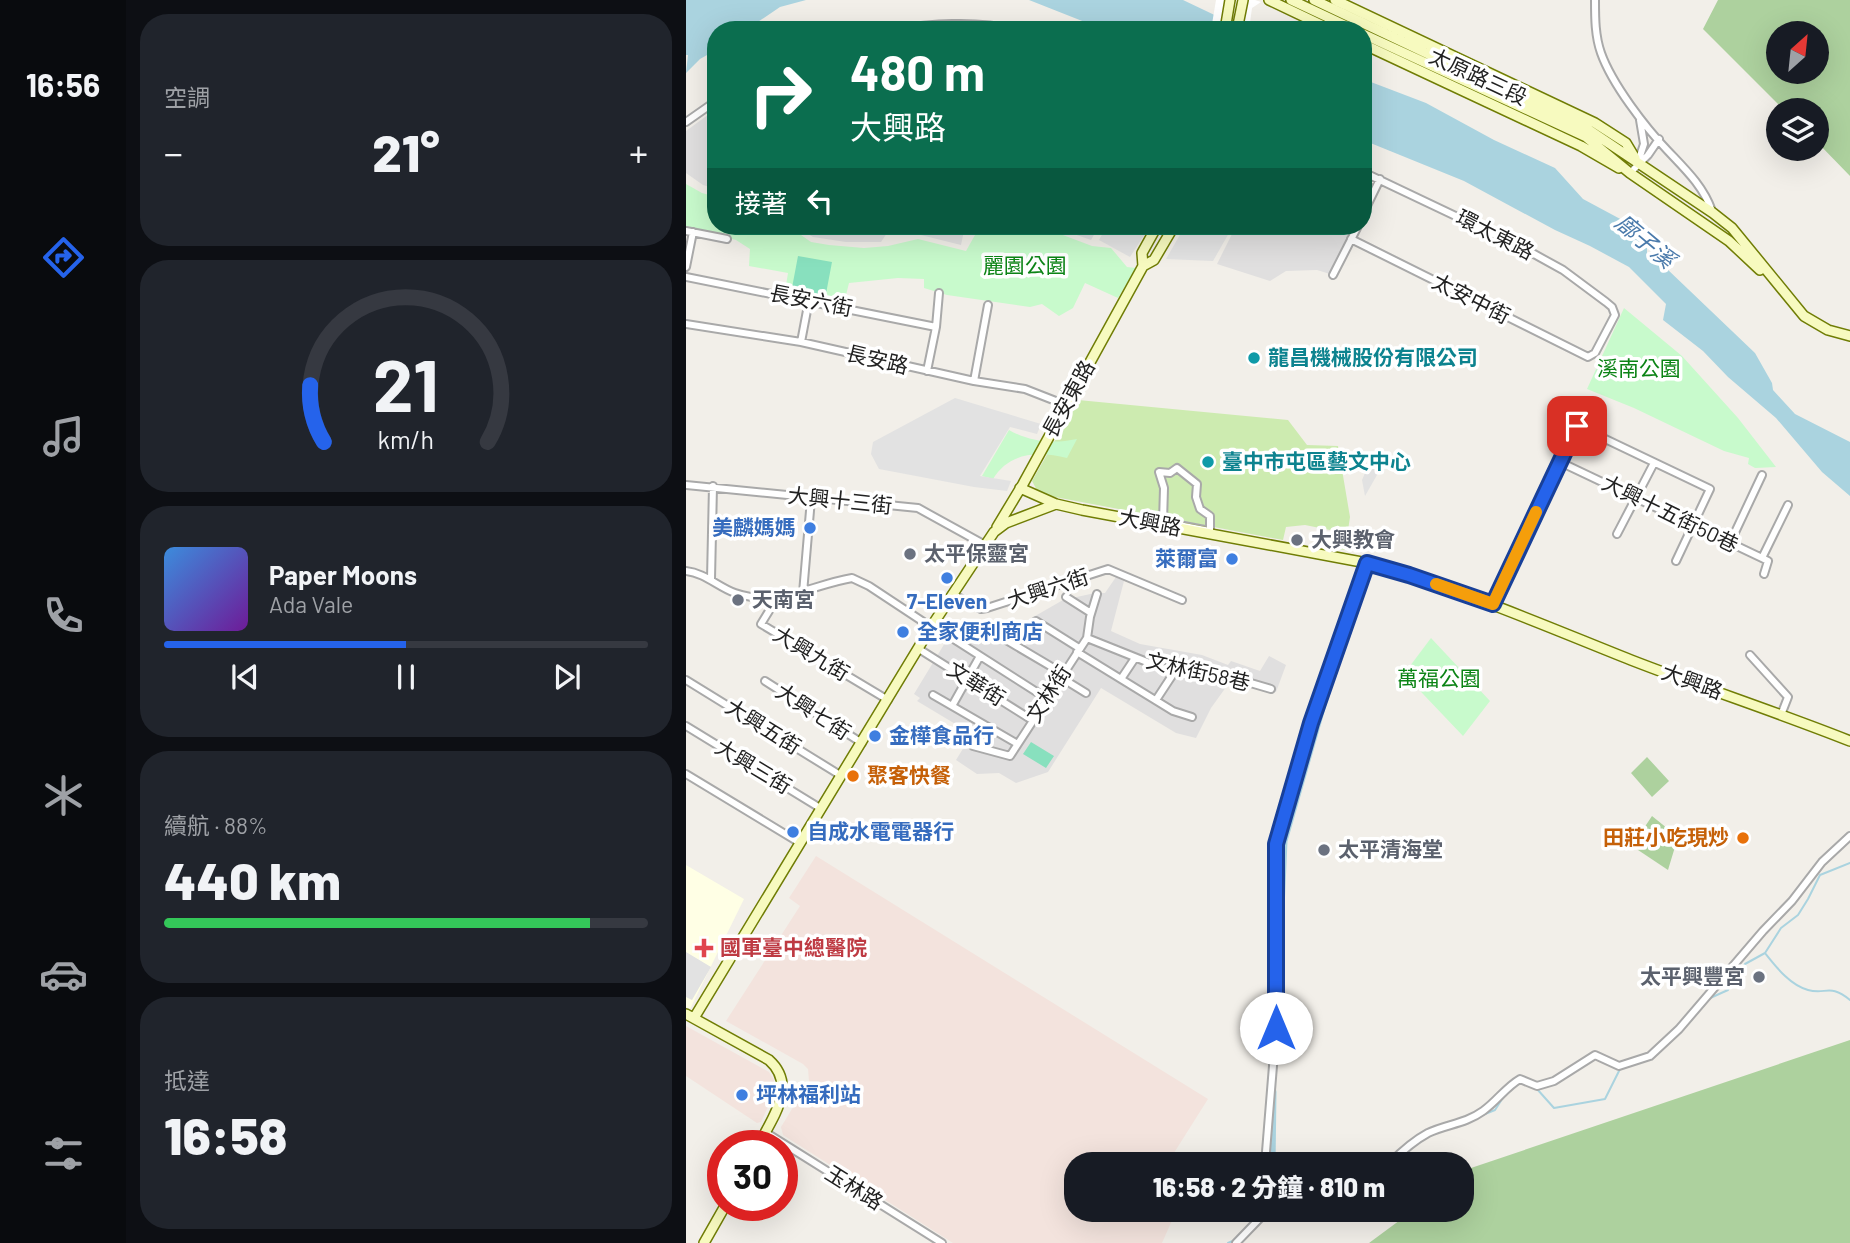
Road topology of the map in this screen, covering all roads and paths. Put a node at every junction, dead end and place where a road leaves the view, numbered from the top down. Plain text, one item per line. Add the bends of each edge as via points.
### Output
1 (1230, 0) edge
2 (1242, 0) edge
3 (1269, 0) edge
4 (1291, 0) edge
5 (1314, 0) edge
6 (1335, 0) edge
7 (1595, 0) edge
8 (1226, 21) edge
9 (1238, 21) edge
10 (1313, 21) edge
11 (1336, 21) edge
12 (1358, 21) edge
13 (1372, 27) edge
14 (1372, 38) edge
15 (1372, 48) edge
16 (707, 107) edge
17 (1638, 115) junction
18 (686, 122) edge
19 (1658, 139) junction
20 (1638, 162) junction
21 (1630, 173) junction
22 (1372, 176) edge
23 (1380, 179) junction
24 (1372, 195) edge
25 (1713, 213) junction
26 (689, 232) edge
27 (1152, 235) edge
28 (1169, 235) edge
29 (1354, 235) edge
30 (727, 239) dead end
31 (1352, 239) junction
32 (1143, 266) junction
33 (686, 267) edge
34 (1333, 275) dead end
35 (686, 277) edge
36 (939, 293) dead end
37 (809, 300) junction
38 (1790, 301) junction
39 (988, 305) dead end
40 (686, 324) edge
41 (936, 327) junction
42 (1850, 336) edge
43 (801, 342) junction
44 (1592, 356) joint
45 (928, 371) junction
46 (974, 381) junction
47 (1066, 405) junction
48 (1586, 408) dead end
49 (1577, 426) junction
50 (1560, 462) junction
51 (1654, 463) junction
52 (1762, 475) dead end
53 (1198, 484) joint
54 (686, 485) edge
55 (713, 486) junction
56 (1020, 488) junction
57 (1636, 497) junction
58 (811, 499) junction
59 (1056, 504) junction
60 (1788, 505) dead end
61 (1693, 525) junction
62 (994, 532) junction
63 (1617, 534) dead end
64 (1730, 543) junction
65 (985, 545) junction
66 (1762, 558) junction
67 (1676, 561) dead end
68 (1367, 563) junction
69 (686, 571) edge
70 (1764, 574) dead end
71 (710, 579) junction
72 (803, 593) junction
73 (952, 594) junction
74 (1097, 594) dead end
75 (1066, 597) dead end
76 (777, 598) junction
77 (1182, 600) dead end
78 (1493, 604) junction
79 (1091, 613) junction
80 (1036, 621) dead end
81 (931, 627) junction
82 (948, 636) dead end
83 (1001, 637) dead end
84 (1087, 638) junction
85 (919, 649) junction
86 (1078, 650) junction
87 (1750, 655) dead end
88 (980, 656) junction
89 (1135, 658) junction
90 (1177, 668) junction
91 (1061, 675) junction
92 (967, 679) junction
93 (1121, 679) junction
94 (686, 680) edge
95 (765, 681) dead end
96 (1271, 689) dead end
97 (1086, 692) dead end
98 (933, 695) dead end
99 (1046, 698) junction
100 (888, 700) junction
101 (1156, 700) junction
102 (951, 706) junction
103 (1781, 715) junction
104 (1192, 717) dead end
105 (1032, 720) junction
106 (686, 726) edge
107 (1850, 739) edge
108 (862, 743) junction
109 (1016, 743) junction
110 (973, 746) dead end
111 (686, 774) edge
112 (840, 775) junction
113 (820, 808) junction
114 (1850, 836) edge
115 (800, 843) junction
116 (690, 1016) edge
117 (766, 1130) edge
118 (1266, 1152) edge
119 (1401, 1152) edge
120 (798, 1153) edge
121 (716, 1221) edge
122 (1255, 1222) edge
123 (704, 1243) edge
124 (942, 1243) edge
125 (1236, 1243) edge

1 - 8 main road
2 - 9 main road
3 - 10 main road
4 - 11 main road
5 - 12 main road, 太原路三段
6 - 20 main road, 太原路三段 via 1595,123 1626,143
7 - 17 street via 1601,52
13 - 20 main road, 太原路三段 via 1589,130
14 - 21 main road, 太原路三段 via 1586,137
15 - 21 main road, 太原路三段
16 - 18 street
17 - 19 street
17 - 20 street via 1644,144
19 - 20 street
19 - 25 street via 1698,182
20 - 21 street
20 - 25 main road, 太原路三段
21 - 38 main road, 太原路三段 via 1729,241
22 - 23 street, 環太東路
23 - 24 street
23 - 44 street, 環太東路 via 1563,270 1612,307 1615,315
25 - 38 main road, 太原路三段 via 1732,228
26 - 30 street
26 - 33 street
27 - 32 main road via 1142,253
28 - 32 main road via 1154,260
29 - 31 street
31 - 34 street
31 - 44 street, 太安中街 via 1579,354
32 - 47 main road, 長安東路
35 - 37 street, 長安六街
36 - 41 street
37 - 41 street, 長安六街
37 - 43 street
38 - 42 main road, 太原路三段 via 1814,323
39 - 46 street
40 - 43 street, 長安路
41 - 45 street
43 - 45 street, 長安路
45 - 46 street, 長安路
46 - 47 street, 長安路 via 1025,389
47 - 56 main road, 長安東路
48 - 49 street
49 - 50 street
49 - 51 street
50 - 57 street, 大興十五街50巷
50 - 78 street
51 - 57 street
51 - 61 street via 1710,489
52 - 64 street
53 - 53 street via 1196,497 1200,509 1210,516 1210,531 1163,522 1164,488 1159,472 1177,468
54 - 55 street, 大興十三街
55 - 58 street, 大興十三街
55 - 71 street
56 - 59 main road, 大興路
56 - 62 main road, 長安東路
57 - 61 street, 大興十五街50巷
57 - 63 street
58 - 65 street, 大興十三街 via 918,508
58 - 72 street
59 - 62 main road
59 - 68 main road, 大興路
60 - 66 street
61 - 64 street, 大興十五街50巷
61 - 67 street
62 - 65 main road
64 - 66 street, 大興十五街50巷
65 - 73 main road
66 - 70 street, 大興十五街50巷 via 1768,561
68 - 78 main road, 大興路
68 - 118 street via 1311,723 1276,844 1276,1028
69 - 71 street
71 - 76 street via 754,598
72 - 76 street
72 - 81 street via 852,578
73 - 77 street, 大興六街 via 987,608 1108,569
73 - 81 main road
74 - 79 street, 文林街
75 - 79 street
76 - 100 street, 大興九街 via 761,624
78 - 103 main road, 大興路
79 - 84 street, 文林街
80 - 86 street
81 - 85 main road
82 - 88 street
83 - 91 street
84 - 86 street, 文林街
84 - 89 street, 文林街58巷
85 - 92 street, 文華街
85 - 100 main road
86 - 91 street, 文林街
86 - 93 street
87 - 103 street via 1788,697
88 - 92 street
88 - 99 street
89 - 90 street, 文林街58巷
89 - 93 street
90 - 96 street, 文林街58巷 via 1213,672
90 - 101 street
91 - 97 street
91 - 99 street, 文林街
92 - 102 street
92 - 105 street, 文華街
93 - 101 street
94 - 112 street, 大興五街
95 - 108 street, 大興七街
98 - 102 street
99 - 105 street, 文林街
100 - 108 main road
101 - 104 street
102 - 109 street
103 - 107 main road, 大興路
105 - 109 street, 文林街
106 - 113 street, 大興三街
108 - 112 main road
109 - 110 street, 文林街 via 1010,756
111 - 115 street
112 - 113 main road
113 - 115 main road
114 - 119 street via 1650,1056 1619,1066 1595,1055 1554,1081 1537,1086 1520,1079 1483,1111 1459,1125 1429,1132
115 - 116 main road
116 - 117 main road via 776,1066 784,1093
120 - 124 street, 玉林路
121 - 123 main road
122 - 125 street

